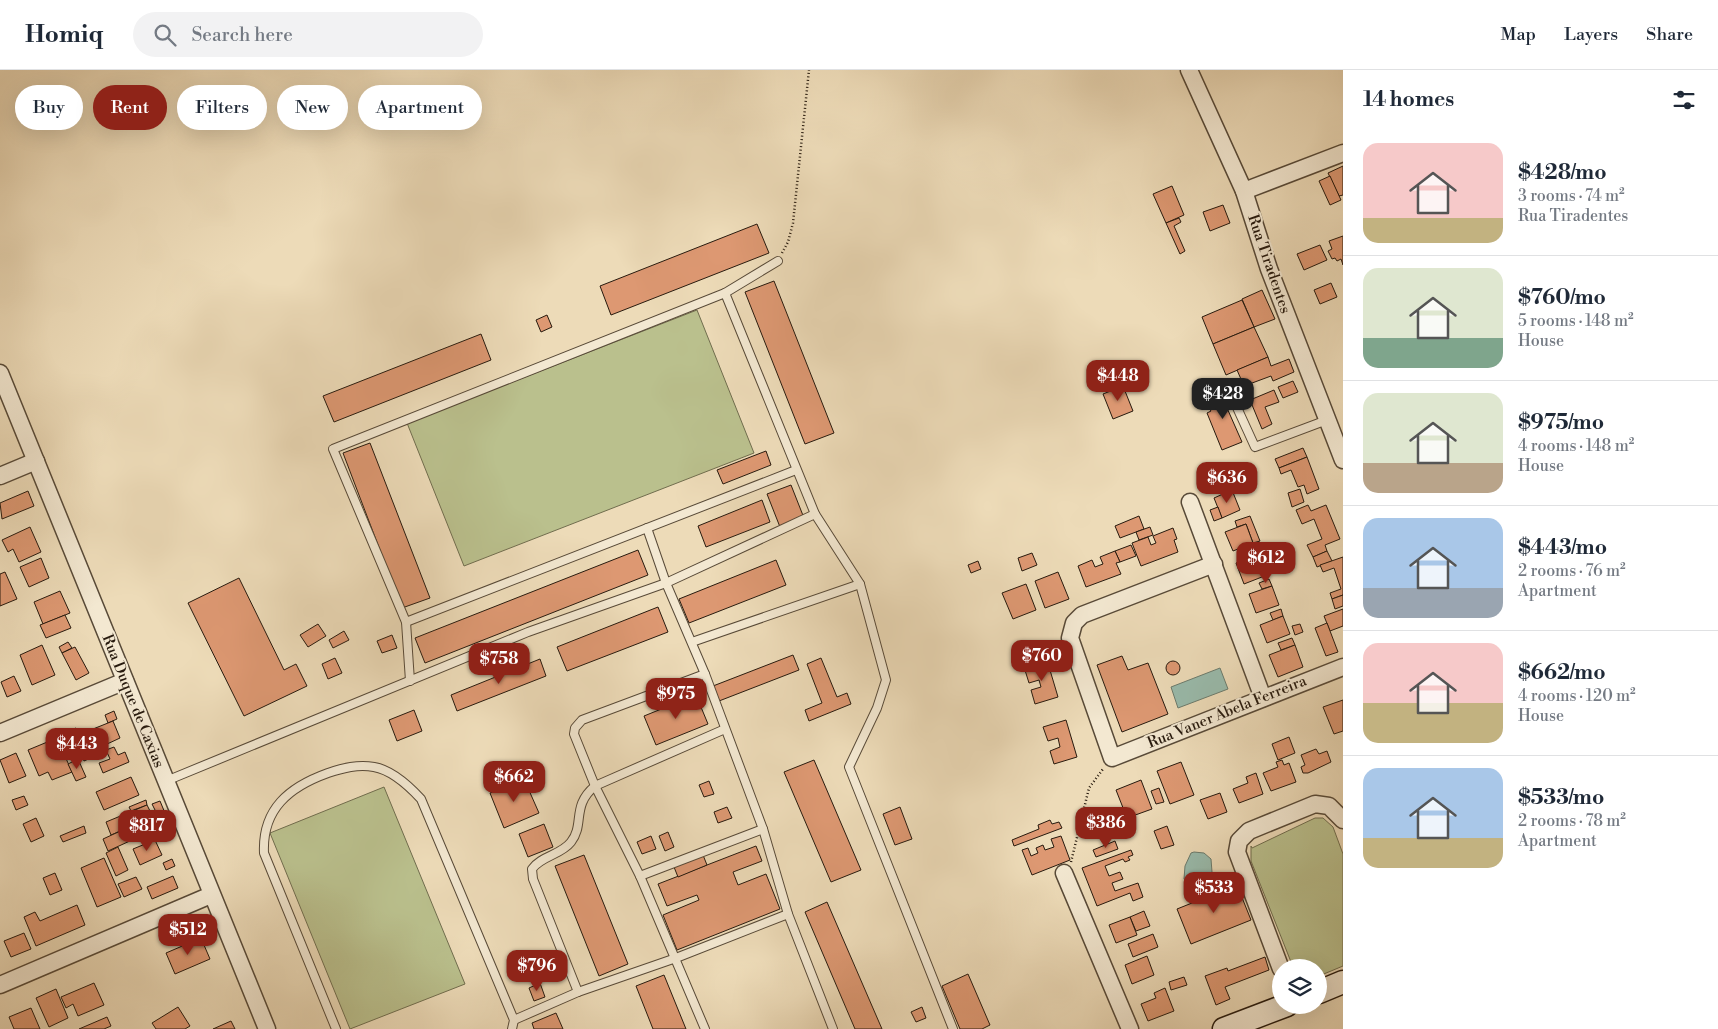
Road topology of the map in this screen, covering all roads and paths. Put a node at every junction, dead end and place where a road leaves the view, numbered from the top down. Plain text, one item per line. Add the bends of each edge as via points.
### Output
1 (809, 70) edge
2 (1189, 70) edge
3 (1343, 153) edge
4 (1244, 191) junction
5 (778, 261) joint
6 (725, 293) junction
7 (0, 373) edge
8 (1234, 401) dead end
9 (1327, 420) junction
10 (1343, 460) edge
11 (36, 461) junction
12 (796, 470) junction
13 (0, 476) edge
14 (1190, 502) dead end
15 (816, 514) junction
16 (647, 528) junction
17 (1214, 564) junction
18 (666, 583) junction
19 (860, 584) junction
20 (406, 622) junction
21 (692, 642) junction
22 (1343, 667) edge
23 (705, 674) junction
24 (125, 681) junction
25 (410, 681) junction
26 (1264, 698) junction
27 (725, 728) junction
28 (0, 733) edge
29 (1112, 758) junction
30 (166, 781) junction
31 (594, 786) junction
32 (1343, 820) edge
33 (763, 828) junction
34 (1064, 873) joint
35 (640, 876) junction
36 (211, 894) junction
37 (788, 914) junction
38 (676, 958) junction
39 (1277, 959) edge
40 (1343, 982) edge
41 (0, 986) edge
42 (1327, 989) edge
43 (578, 992) junction
44 (1272, 1013) edge
45 (514, 1020) junction
46 (1250, 1024) edge
47 (267, 1029) edge
48 (336, 1029) edge
49 (512, 1029) edge
50 (705, 1029) edge
51 (833, 1029) edge
52 (953, 1029) edge
53 (1130, 1029) edge
54 (1224, 1029) edge

1 - 5 path via 792,223 788,242
2 - 4 street, Rua Tiradentes
3 - 4 street
4 - 9 street, Rua Tiradentes via 1268,269
5 - 6 lane
6 - 12 lane
6 - 20 lane via 333,449
7 - 11 street, Rua Duque de Caxias
8 - 9 lane via 1255,447
9 - 10 street, Rua Tiradentes
11 - 13 street
11 - 24 street, Rua Duque de Caxias
12 - 15 lane
12 - 16 lane
14 - 17 street
15 - 18 lane
15 - 19 lane
16 - 18 lane
16 - 20 lane
17 - 26 street
17 - 29 street via 1082,615 1074,623 1070,638
18 - 21 lane
18 - 25 lane via 528,632
19 - 21 lane
19 - 52 lane via 886,680 877,708 849,767
20 - 25 lane
21 - 23 lane
22 - 26 street, Rua Vaner Abela Ferreira
23 - 27 lane
23 - 31 lane via 582,720 575,728 576,743
24 - 28 street
24 - 30 street, Rua Duque de Caxias
25 - 30 lane
26 - 29 street, Rua Vaner Abela Ferreira
27 - 31 lane
27 - 33 lane
29 - 34 path via 1089,788 1073,860
30 - 36 street, Rua Duque de Caxias
31 - 35 lane
31 - 43 lane via 584,795 572,841 566,848 536,863 531,874
32 - 39 street via 1330,806 1315,804 1249,831 1239,841 1236,852
33 - 35 lane
33 - 37 lane
34 - 53 street
35 - 38 lane
36 - 41 street
36 - 47 street, Rua Duque de Caxias
37 - 38 lane
37 - 51 lane
38 - 43 lane
38 - 50 lane
40 - 42 street
43 - 45 lane
44 - 46 street
45 - 48 lane via 421,799 392,775 376,767 358,766 308,780 289,792 275,808 263,838 264,853
45 - 49 lane
46 - 54 street

